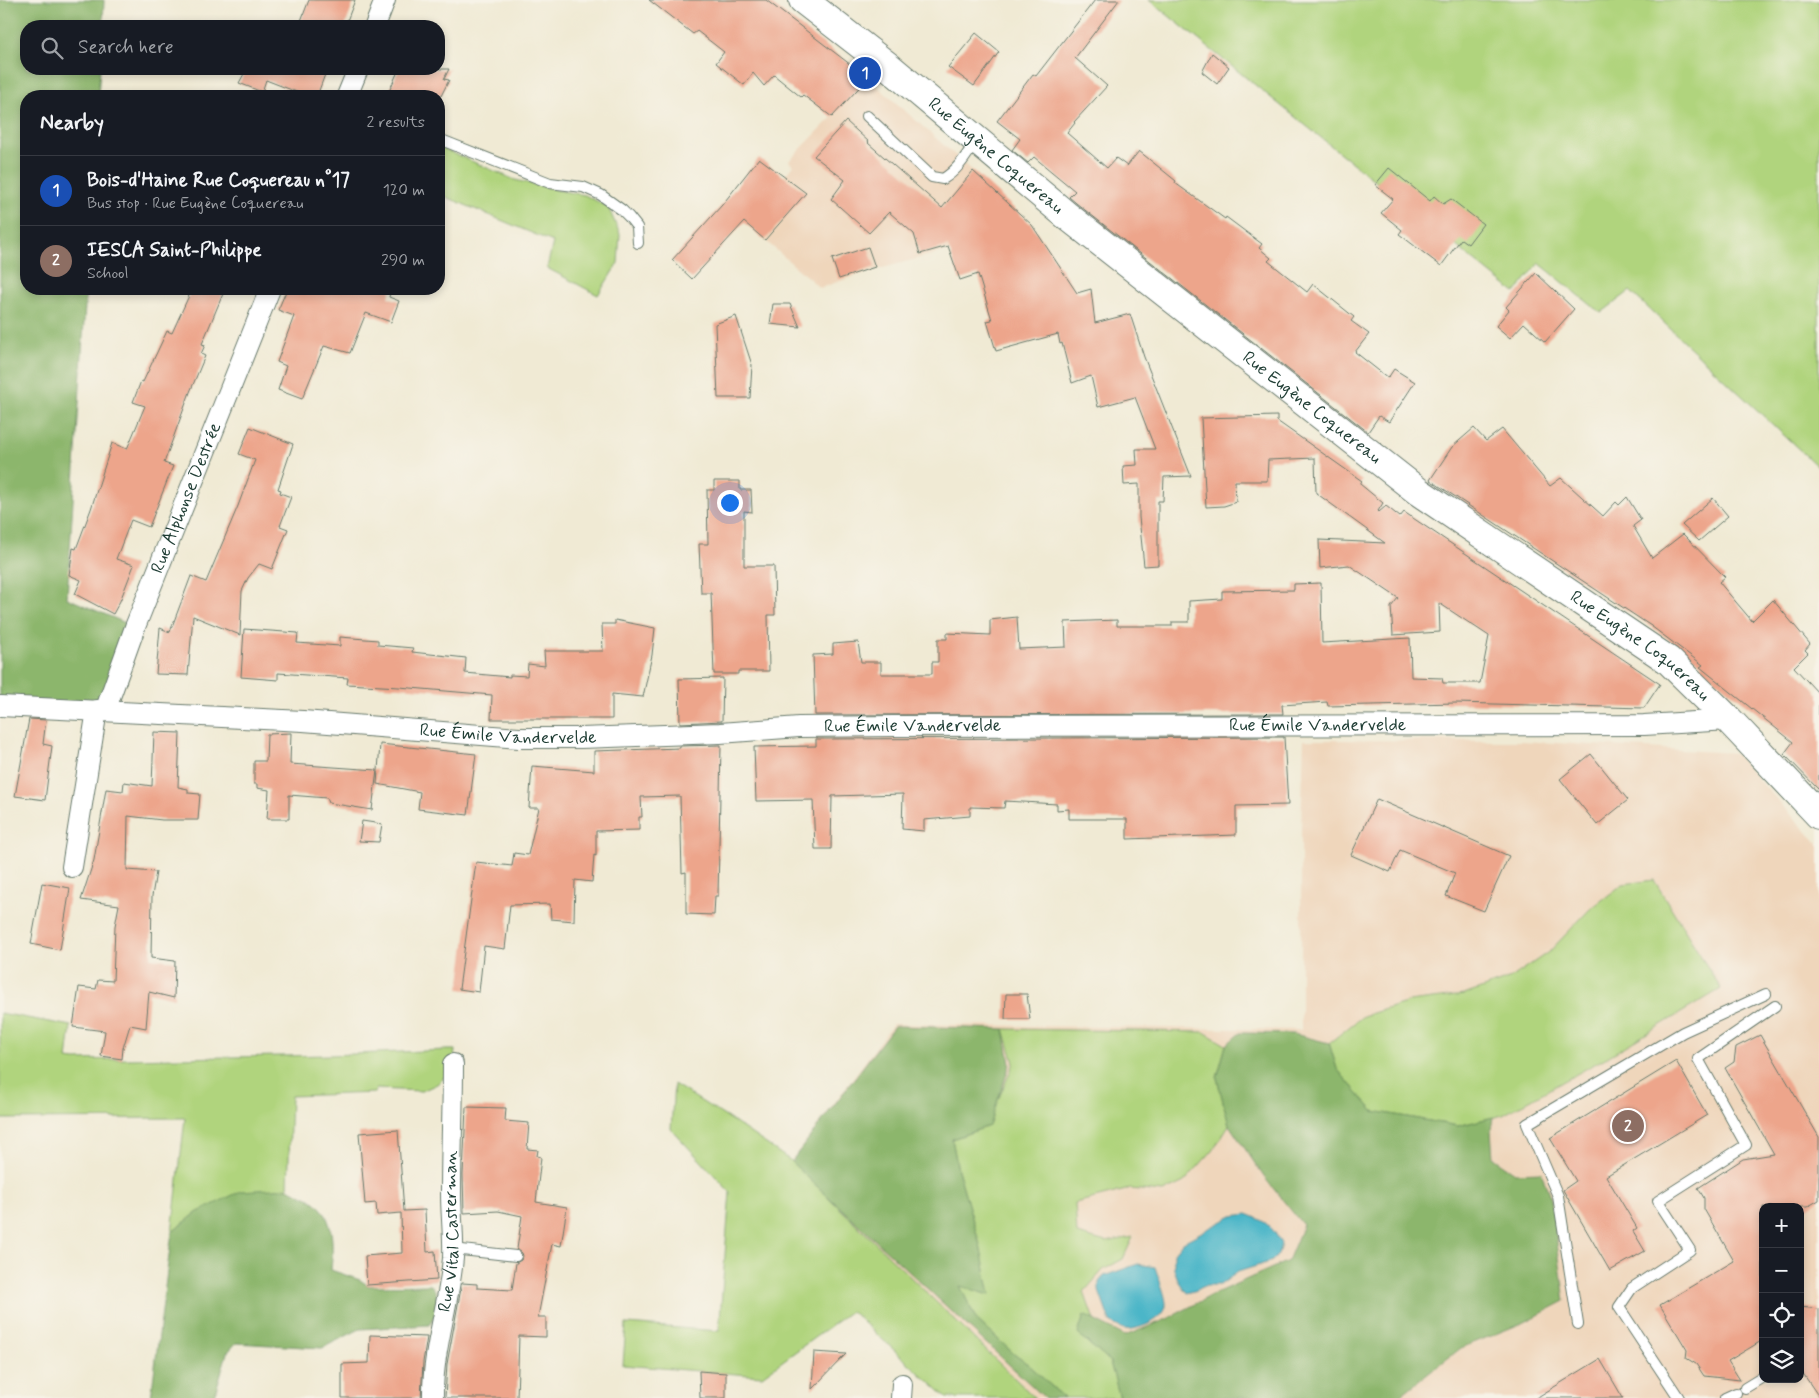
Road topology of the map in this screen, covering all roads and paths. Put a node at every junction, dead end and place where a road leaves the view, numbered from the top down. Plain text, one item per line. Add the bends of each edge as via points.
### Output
1 (385, 0) edge
2 (803, 0) edge
3 (377, 20) edge
4 (356, 75) edge
5 (349, 90) edge
6 (867, 116) dead end
7 (976, 140) junction
8 (445, 141) edge
9 (638, 243) dead end
10 (268, 295) edge
11 (0, 706) edge
12 (101, 710) junction
13 (1729, 720) junction
14 (1819, 815) edge
15 (72, 867) dead end
16 (1766, 994) dead end
17 (1775, 1006) dead end
18 (453, 1064) dead end
19 (453, 1250) junction
20 (516, 1256) dead end
21 (1578, 1324) dead end
22 (1759, 1379) edge
23 (434, 1398) edge
24 (1679, 1398) edge
25 (1725, 1398) edge

1 - 3 street
2 - 7 street, Rue Eugène Coquereau
4 - 5 street
6 - 7 lane via 932,177 943,180 962,162
7 - 13 street, Rue Eugène Coquereau via 1066,215 1419,492 1668,660
8 - 9 lane via 550,183 583,187 601,196 629,216 637,227
10 - 12 street, Rue Alphonse Destrée
11 - 12 street, Rue Émile Vandervelde
12 - 13 street, Rue Émile Vandervelde via 303,721 519,738 720,733 799,727 1644,725
12 - 15 street
13 - 14 street, Rue Eugène Coquereau
16 - 21 lane via 1683,1032 1527,1124 1558,1196
17 - 24 lane via 1698,1058 1746,1145 1658,1201 1690,1250 1632,1288 1619,1307
18 - 19 street, Rue Vital Casterman
19 - 20 lane
19 - 23 street, Rue Vital Casterman via 440,1328
22 - 25 lane

